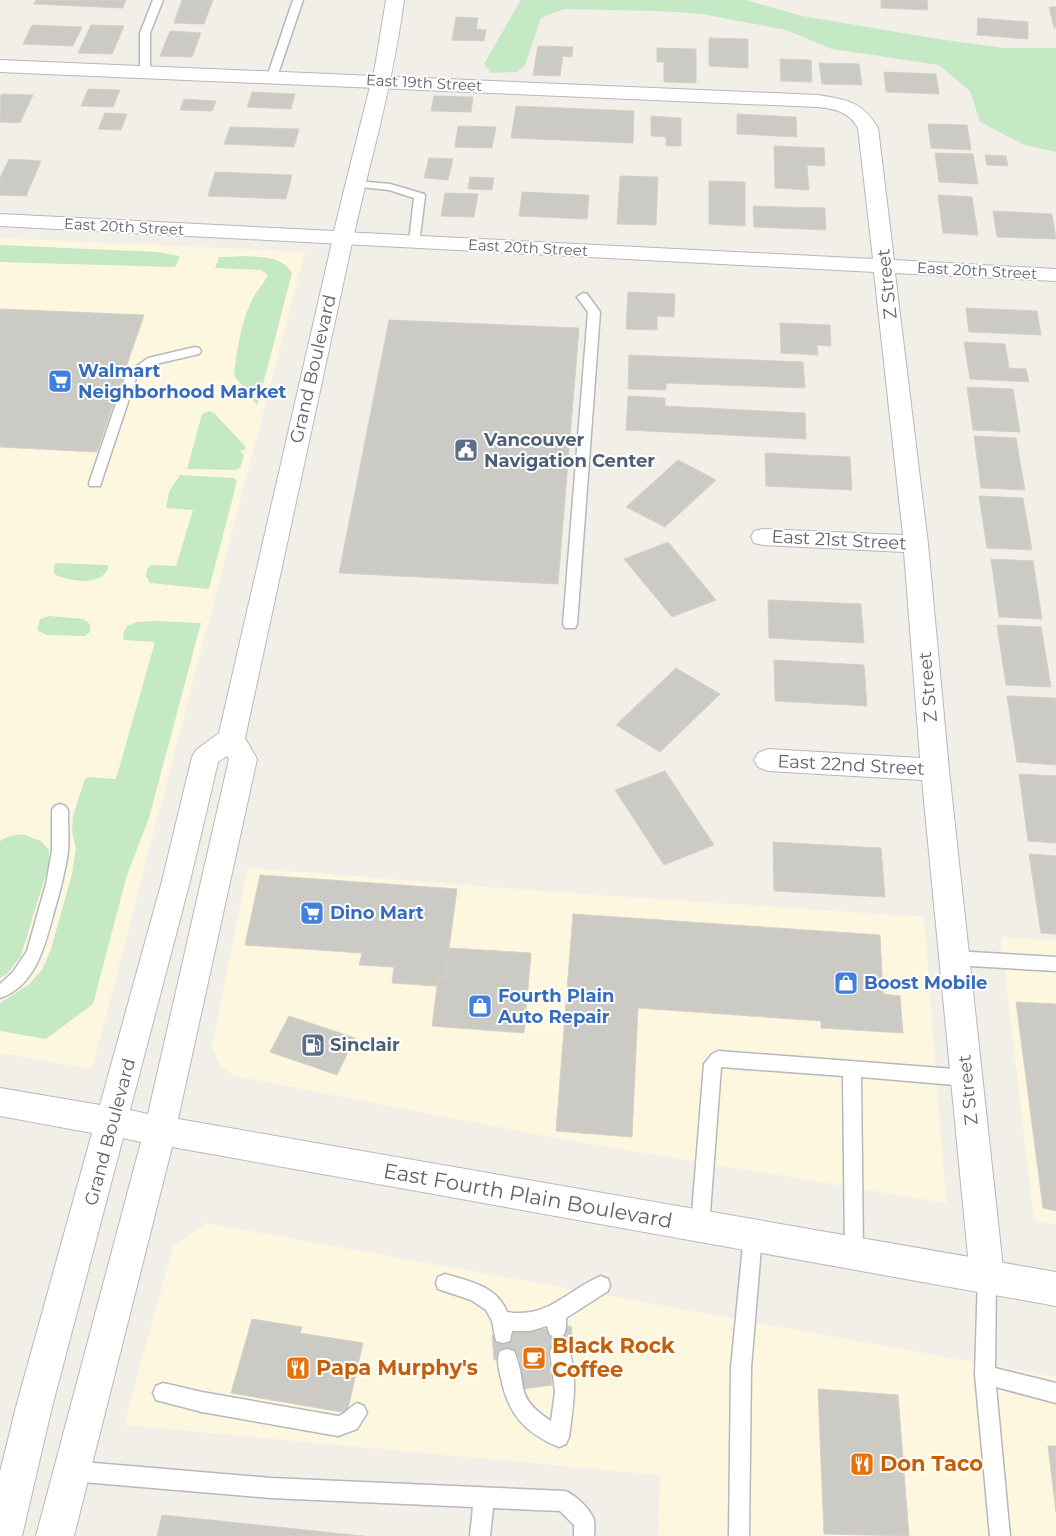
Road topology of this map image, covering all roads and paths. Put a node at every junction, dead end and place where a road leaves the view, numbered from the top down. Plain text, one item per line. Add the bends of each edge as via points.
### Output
1 (158, 0) edge
2 (298, 0) edge
3 (395, 0) edge
4 (0, 66) edge
5 (145, 71) junction
6 (272, 76) junction
7 (381, 81) junction
8 (848, 106) joint
9 (356, 181) junction
10 (0, 220) edge
11 (343, 238) junction
12 (415, 242) junction
13 (885, 267) junction
14 (1056, 275) edge
15 (583, 297) dead end
16 (195, 351) dead end
17 (94, 483) dead end
18 (762, 537) dead end
19 (916, 544) junction
20 (570, 624) dead end
21 (231, 738) junction
22 (768, 760) dead end
23 (935, 770) junction
24 (60, 810) dead end
25 (954, 958) junction
26 (1056, 964) edge
27 (0, 991) edge
28 (852, 1069) junction
29 (966, 1078) junction
30 (0, 1102) edge
31 (112, 1122) junction
32 (160, 1130) junction
33 (700, 1226) junction
34 (753, 1235) junction
35 (854, 1252) junction
36 (987, 1277) junction
37 (445, 1283) dead end
38 (601, 1284) dead end
39 (1056, 1289) edge
40 (560, 1352) dead end
41 (507, 1358) dead end
42 (985, 1375) junction
43 (163, 1393) dead end
44 (1056, 1393) edge
45 (357, 1413) dead end
46 (71, 1471) junction
47 (484, 1497) junction
48 (3, 1536) edge
49 (55, 1536) edge
50 (480, 1536) edge
51 (584, 1536) edge
52 (739, 1536) edge
53 (1000, 1536) edge

1 - 5 lane via 145,32
2 - 6 lane
3 - 7 street, Grand Boulevard
4 - 5 street, East 19th Street
5 - 6 street, East 19th Street
6 - 7 street, East 19th Street
7 - 8 street, East 19th Street via 818,101
7 - 9 street, Grand Boulevard
8 - 13 street, Z Street via 862,115 868,128
9 - 11 street, Grand Boulevard
9 - 12 lane via 420,196
10 - 11 street, East 20th Street
11 - 12 street, East 20th Street
11 - 21 street, Grand Boulevard
12 - 13 street, East 20th Street
13 - 14 street, East 20th Street
13 - 19 street, Z Street
15 - 20 lane via 594,312
16 - 17 lane via 156,358 139,367 130,377
18 - 19 street, East 21st Street
19 - 23 street, Z Street
21 - 31 street, Grand Boulevard via 206,757
21 - 32 street via 244,759
22 - 23 street, East 22nd Street
23 - 25 street, Z Street
24 - 27 lane via 60,851 35,953 18,977
25 - 26 lane
25 - 29 street, Z Street
28 - 29 lane
28 - 33 lane via 718,1059 713,1064
28 - 35 lane
29 - 36 street, Z Street
30 - 31 street, East Fourth Plain Boulevard
31 - 32 street, East Fourth Plain Boulevard
31 - 48 street, Grand Boulevard via 34,1407
32 - 33 street, East Fourth Plain Boulevard
32 - 46 street
33 - 34 street, East Fourth Plain Boulevard
34 - 35 street, East Fourth Plain Boulevard
34 - 52 lane via 741,1368
35 - 36 street, East Fourth Plain Boulevard
36 - 39 street, East Fourth Plain Boulevard
36 - 42 lane
37 - 38 lane via 488,1299 500,1313 503,1327 556,1320
40 - 41 lane via 565,1392 559,1437 520,1410
42 - 44 lane
42 - 53 lane
43 - 45 lane via 338,1426 350,1422
46 - 47 lane via 271,1488
46 - 49 street
47 - 50 lane
47 - 51 lane via 565,1501 584,1521

